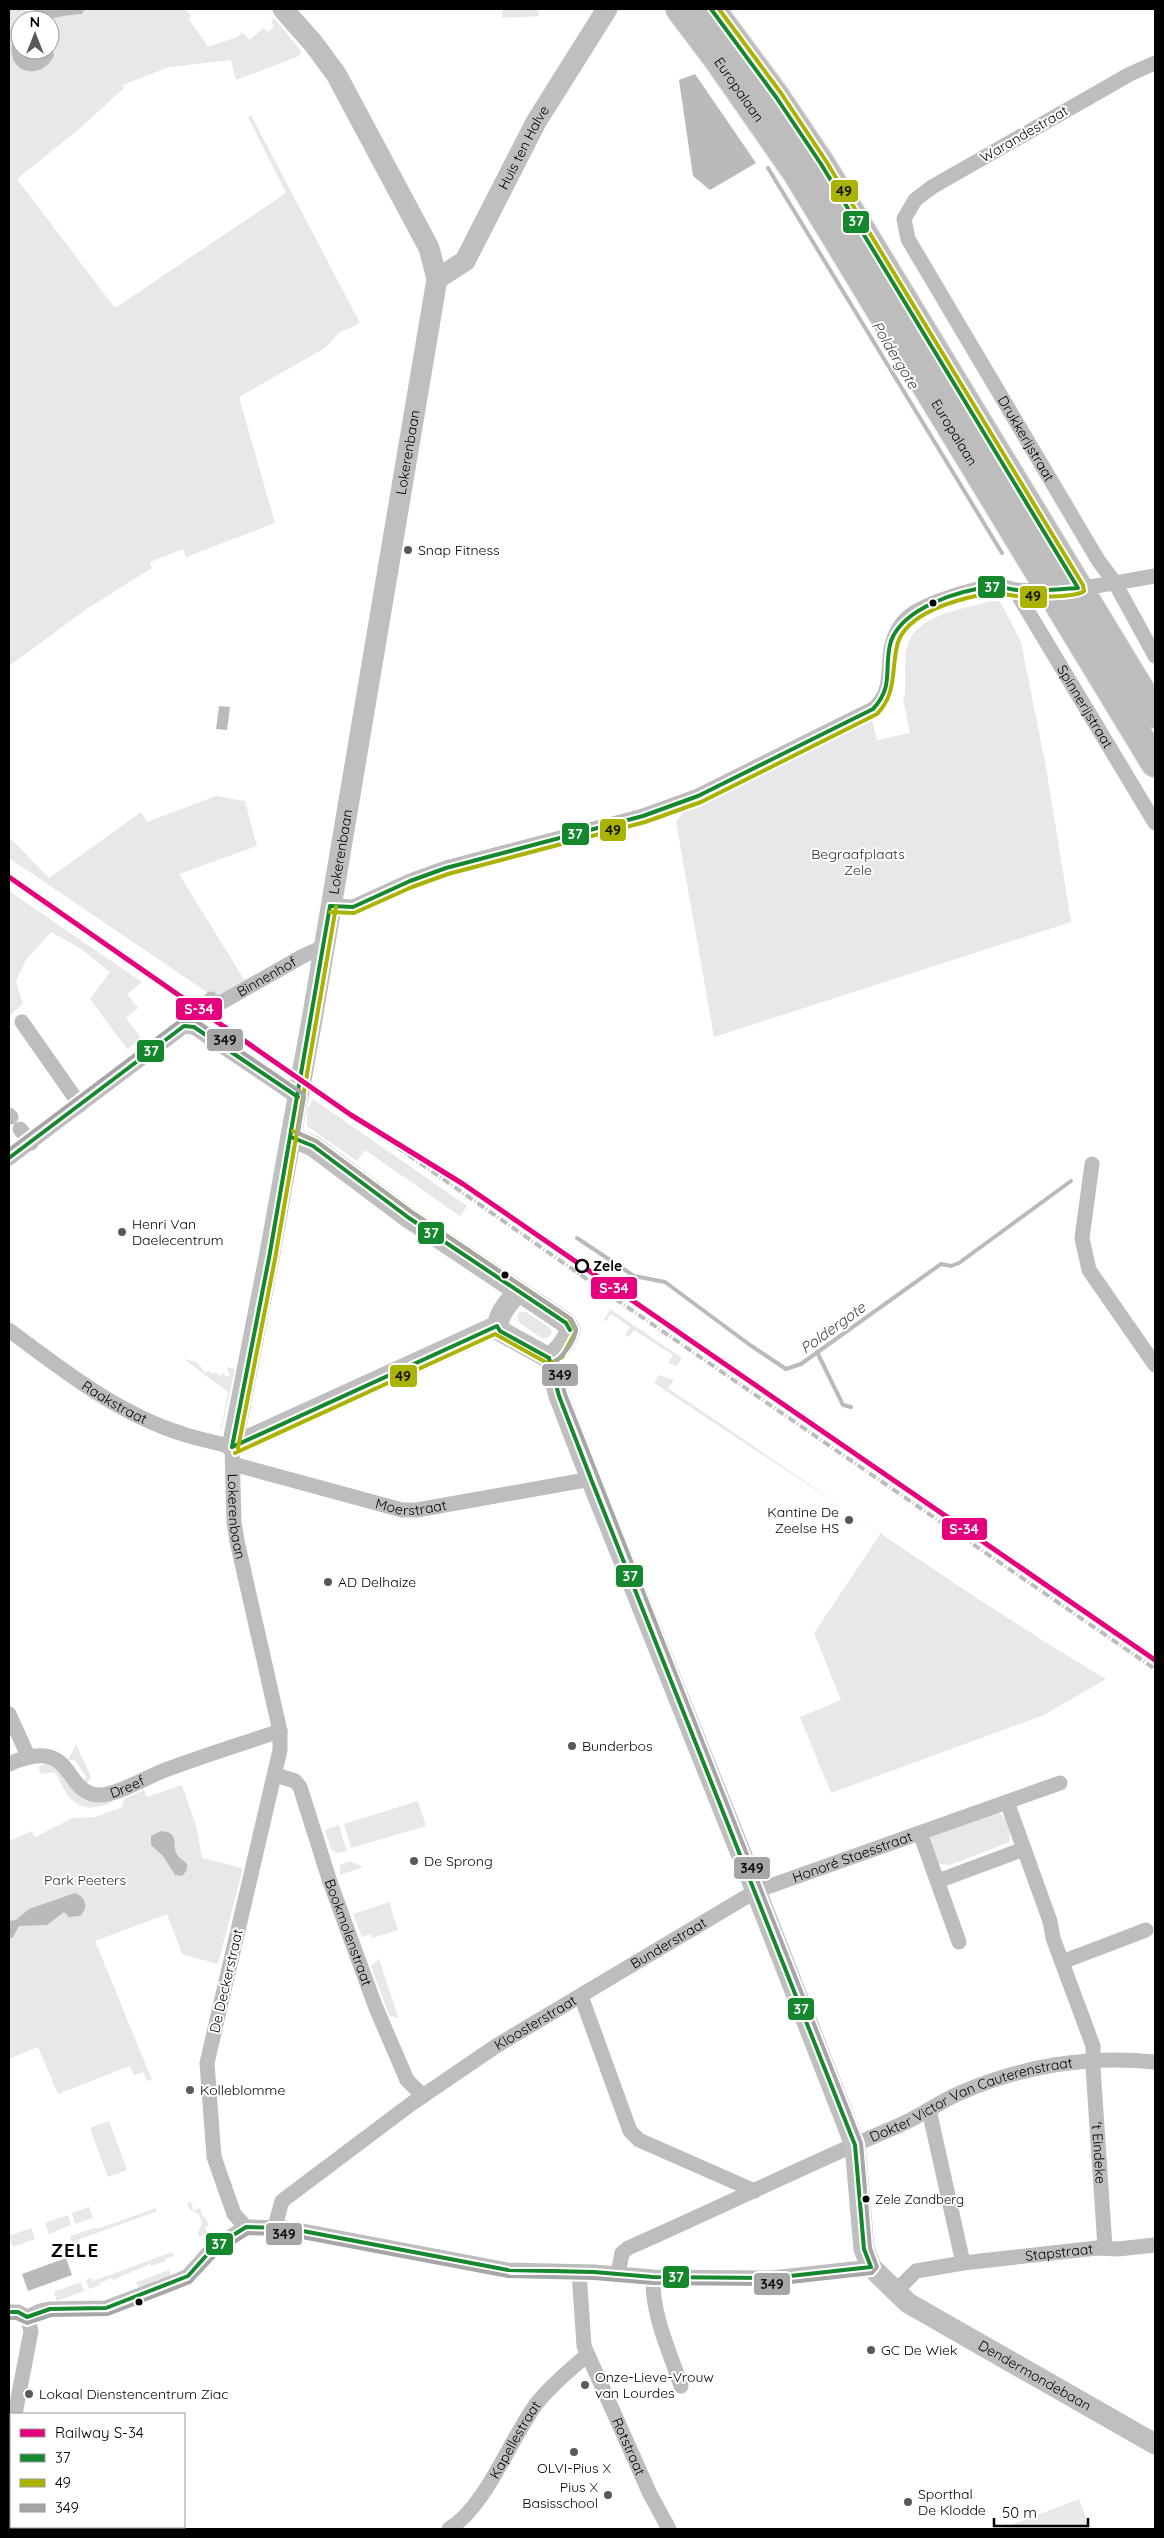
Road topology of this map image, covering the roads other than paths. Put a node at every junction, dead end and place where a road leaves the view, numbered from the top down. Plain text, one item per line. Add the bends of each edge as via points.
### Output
1 (283, 9) edge
2 (607, 9) edge
3 (680, 9) edge
4 (711, 9) edge
5 (1155, 63) edge
6 (904, 219) joint
7 (437, 279) junction
8 (1155, 576) edge
9 (1115, 583) junction
10 (1078, 588) junction
11 (1015, 590) junction
12 (1050, 590) junction
13 (1155, 656) edge
14 (1155, 714) edge
15 (1155, 763) edge
16 (1155, 822) edge
17 (330, 906) junction
18 (323, 947) junction
19 (211, 999) dead end
20 (22, 1022) dead end
21 (298, 1097) junction
22 (80, 1105) junction
23 (13, 1121) edge
24 (290, 1137) junction
25 (31, 1143) junction
26 (9, 1158) edge
27 (1092, 1164) dead end
28 (516, 1292) junction
29 (497, 1326) junction
30 (9, 1330) edge
31 (549, 1358) junction
32 (1155, 1365) edge
33 (232, 1455) junction
34 (591, 1479) junction
35 (9, 1714) edge
36 (280, 1731) junction
37 (28, 1756) junction
38 (9, 1764) edge
39 (276, 1775) junction
40 (1060, 1783) dead end
41 (1007, 1802) junction
42 (920, 1833) junction
43 (1024, 1849) junction
44 (938, 1881) junction
45 (756, 1891) junction
46 (1146, 1930) dead end
47 (959, 1942) dead end
48 (1062, 1962) junction
49 (581, 1996) junction
50 (1093, 2059) junction
51 (1155, 2062) edge
52 (422, 2096) junction
53 (929, 2110) junction
54 (855, 2145) junction
55 (755, 2191) junction
56 (276, 2226) junction
57 (246, 2227) junction
58 (1155, 2245) edge
59 (1105, 2247) junction
60 (963, 2263) junction
61 (871, 2267) junction
62 (579, 2272) junction
63 (618, 2274) junction
64 (653, 2277) junction
65 (895, 2292) junction
66 (9, 2312) edge
67 (27, 2317) junction
68 (588, 2355) junction
69 (681, 2386) dead end
70 (15, 2413) edge
71 (1155, 2444) edge
72 (453, 2528) edge
73 (669, 2529) edge

1 - 7 street, Lokerenbaan via 336,74 429,248
2 - 7 street, Huis ten Halve via 536,122 465,260
3 - 12 highway, Europalaan via 797,173
4 - 10 highway, Europalaan via 821,164
5 - 6 street, Warandestraat via 1130,74 932,187 914,200
6 - 9 street, Drukkerijstraat via 908,239 1098,560
7 - 17 street, Lokerenbaan
8 - 9 street
9 - 10 street
9 - 13 street, Drukkerijstraat
10 - 12 street
10 - 14 highway, Europalaan
11 - 12 street
11 - 16 street, Spinnerijstraat
11 - 17 street via 1002,586 988,588 920,610 907,618 892,638 889,677 881,702 873,709 698,796 643,816 446,868 410,880 353,907
12 - 15 highway, Europalaan
17 - 18 street, Lokerenbaan
18 - 19 street, Binnenhof via 222,1002
18 - 21 street, Lokerenbaan
20 - 22 street
21 - 22 street via 194,1027 184,1026
21 - 24 street, Lokerenbaan
22 - 25 street
23 - 25 street
24 - 28 street via 312,1146
24 - 33 street, Lokerenbaan
25 - 26 street
27 - 32 street via 1082,1238 1089,1270
28 - 29 street via 497,1320
28 - 31 street via 566,1323 570,1330 557,1353
29 - 31 street via 500,1331
29 - 33 street
30 - 33 street, Raakstraat via 67,1373 130,1411
31 - 34 street via 559,1396
33 - 34 street, Moerstraat via 386,1508 417,1510
33 - 36 street, Lokerenbaan via 237,1541
34 - 45 street
35 - 37 street
36 - 37 street, Dreef via 101,1795 84,1791 58,1760
36 - 39 street, De Deckerstraat
37 - 38 street
39 - 52 street, Bookmolenstraat via 300,1787 330,1882 376,2008 407,2080
39 - 57 street, De Deckerstraat via 234,1939 207,2063 214,2156 234,2214
40 - 41 street, Honoré Staesstraat
41 - 42 street, Honoré Staesstraat
41 - 43 street
42 - 44 street, Honoré Staesstraat
42 - 45 street, Honoré Staesstraat
43 - 44 street
43 - 48 street, 't Eindeke
44 - 47 street, Honoré Staesstraat
45 - 49 street, Bunderstraat
45 - 54 street
46 - 48 street
48 - 50 street, 't Eindeke via 1092,2040
49 - 52 street, Kloosterstraat via 496,2046
49 - 55 street, Kloosterstraat via 630,2131 639,2140
50 - 51 street, Dokter Victor Van Cauterenstraat
50 - 53 street, Dokter Victor Van Cauterenstraat via 988,2082
50 - 59 street, 't Eindeke
52 - 56 street, Kloosterstraat via 282,2200
53 - 54 street, Dokter Victor Van Cauterenstraat
53 - 60 street
54 - 55 street, Dokter Victor Van Cauterenstraat
54 - 61 street via 864,2249
55 - 63 street, Dokter Victor Van Cauterenstraat via 628,2248 622,2254
56 - 57 street
56 - 62 street via 480,2266 530,2272
57 - 67 street via 213,2248 188,2276 172,2283 106,2308 50,2309
58 - 59 street, Stapstraat via 1118,2249
59 - 60 street, Stapstraat
60 - 65 street, Stapstraat via 916,2271
61 - 64 street via 772,2278
61 - 65 street, Dendermondebaan
62 - 63 street
62 - 68 street, Rotstraat via 584,2346
63 - 64 street
64 - 69 street via 656,2313
65 - 71 street, Dendermondebaan via 936,2320
66 - 67 street
67 - 70 street via 31,2331
68 - 72 street, Kapellestraat via 537,2404 498,2469 468,2513
68 - 73 street, Rotstraat

